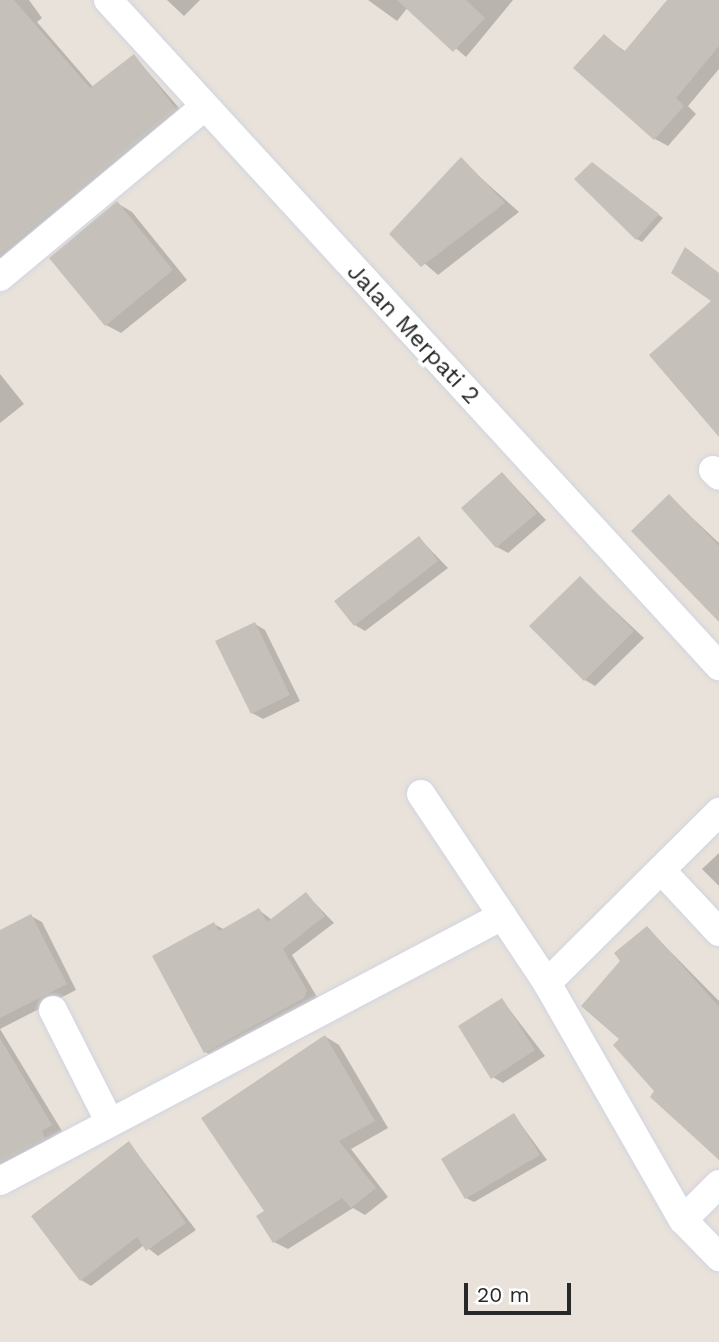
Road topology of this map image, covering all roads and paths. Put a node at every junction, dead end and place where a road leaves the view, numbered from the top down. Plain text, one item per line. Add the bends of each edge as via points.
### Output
1 (108, 0) edge
2 (204, 107) junction
3 (0, 277) edge
4 (719, 666) edge
5 (421, 794) dead end
6 (719, 812) edge
7 (661, 870) junction
8 (502, 916) junction
9 (719, 932) edge
10 (547, 983) junction
11 (53, 1010) dead end
12 (108, 1119) junction
13 (0, 1181) edge
14 (719, 1184) edge
15 (683, 1220) junction
16 (719, 1258) edge

1 - 2 street, Jalan Merpati 2
2 - 3 street
2 - 4 street, Jalan Merpati 2
5 - 8 street
6 - 7 street
7 - 9 street
7 - 10 street
8 - 10 street
8 - 12 street
10 - 15 street
11 - 12 street
12 - 13 street
14 - 15 street
15 - 16 street

